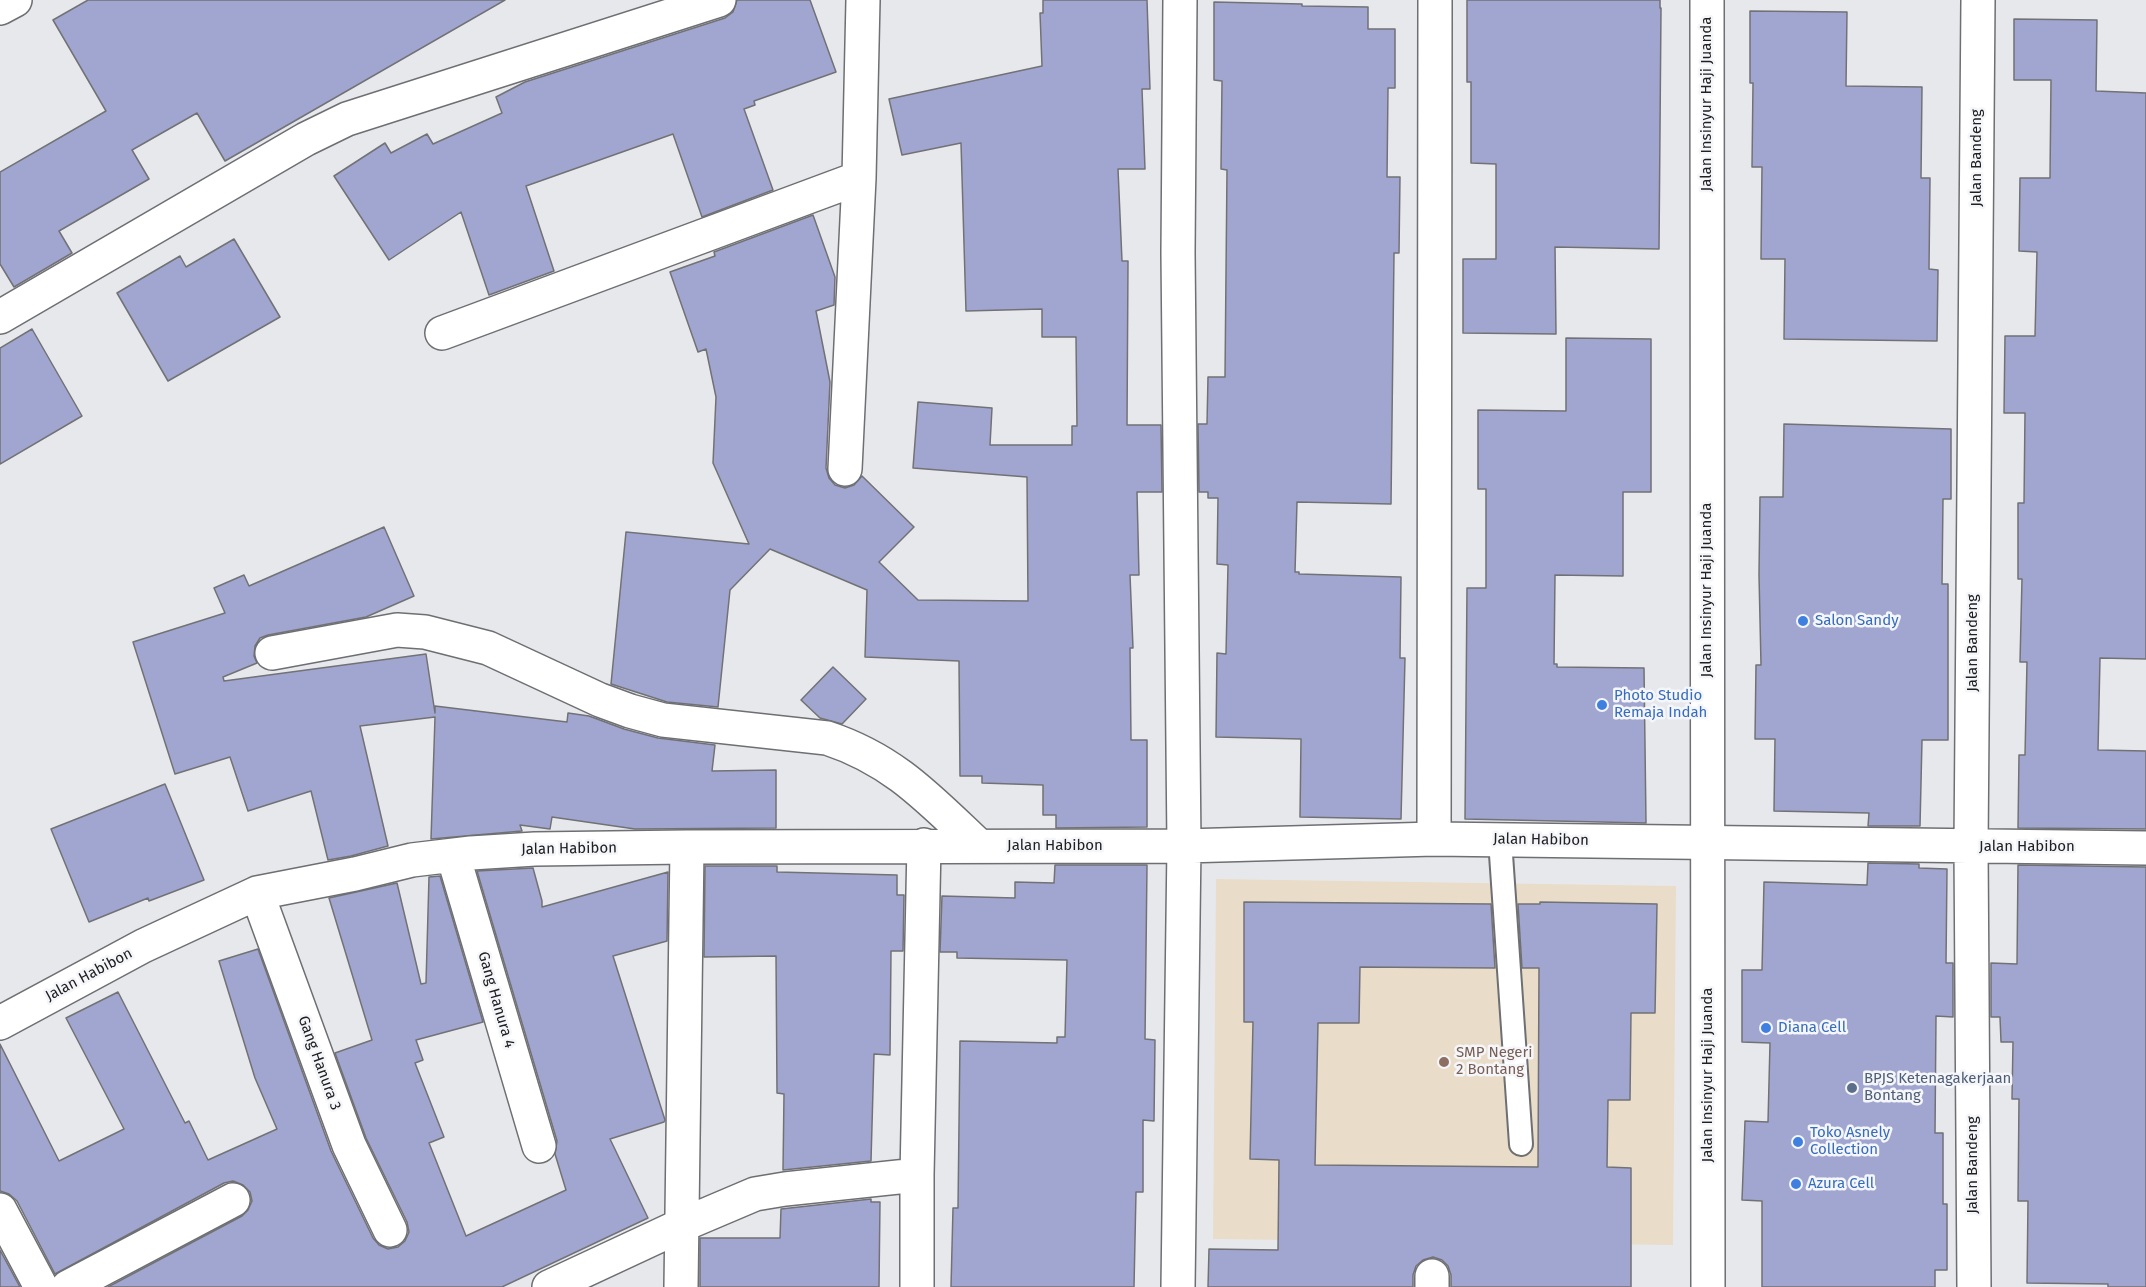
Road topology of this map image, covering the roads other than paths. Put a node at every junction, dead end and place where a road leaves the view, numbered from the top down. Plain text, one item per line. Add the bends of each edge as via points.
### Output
1 (15, 0) edge
2 (719, 0) edge
3 (863, 0) edge
4 (1180, 0) edge
5 (1435, 0) edge
6 (1707, 0) edge
7 (1978, 0) edge
8 (0, 8) edge
9 (859, 178) junction
10 (0, 317) edge
11 (442, 333) dead end
12 (845, 469) dead end
13 (272, 653) dead end
14 (1434, 839) junction
15 (1500, 840) junction
16 (1707, 842) junction
17 (924, 845) junction
18 (980, 846) junction
19 (1184, 846) junction
20 (687, 847) junction
21 (1971, 847) junction
22 (2146, 848) edge
23 (453, 855) junction
24 (257, 893) junction
25 (0, 1023) edge
26 (1521, 1144) dead end
27 (539, 1146) dead end
28 (917, 1175) junction
29 (233, 1200) dead end
30 (0, 1210) edge
31 (682, 1225) junction
32 (390, 1230) dead end
33 (41, 1287) edge
34 (68, 1287) edge
35 (549, 1287) edge
36 (681, 1287) edge
37 (918, 1287) edge
38 (1178, 1287) edge
39 (1708, 1287) edge
40 (1974, 1287) edge

1 - 8 street
2 - 10 street via 347,119
3 - 9 street
4 - 19 street via 1178,253
5 - 14 street
6 - 16 street, Jalan Insinyur Haji Juanda
7 - 21 street, Jalan Bandeng
9 - 11 street
9 - 12 street
13 - 18 street via 397,630 425,632 488,648 600,700 663,720 827,738 881,761 913,784
14 - 15 street, Jalan Habibon
14 - 19 street, Jalan Habibon
15 - 16 street, Jalan Habibon
15 - 26 lane
16 - 21 street, Jalan Habibon
16 - 39 street, Jalan Insinyur Haji Juanda
17 - 18 street, Jalan Habibon
17 - 20 street, Jalan Habibon
17 - 28 street
18 - 19 street, Jalan Habibon
19 - 38 street
20 - 23 street, Jalan Habibon via 535,849
20 - 31 street
21 - 22 street, Jalan Habibon
21 - 40 street, Jalan Bandeng
23 - 24 street, Jalan Habibon
23 - 27 street, Gang Hanura 4
24 - 25 street, Jalan Habibon via 143,946
24 - 32 street, Gang Hanura 3 via 349,1144
28 - 31 street via 755,1194
28 - 37 street
29 - 34 street
30 - 33 street
31 - 35 street
31 - 36 street

